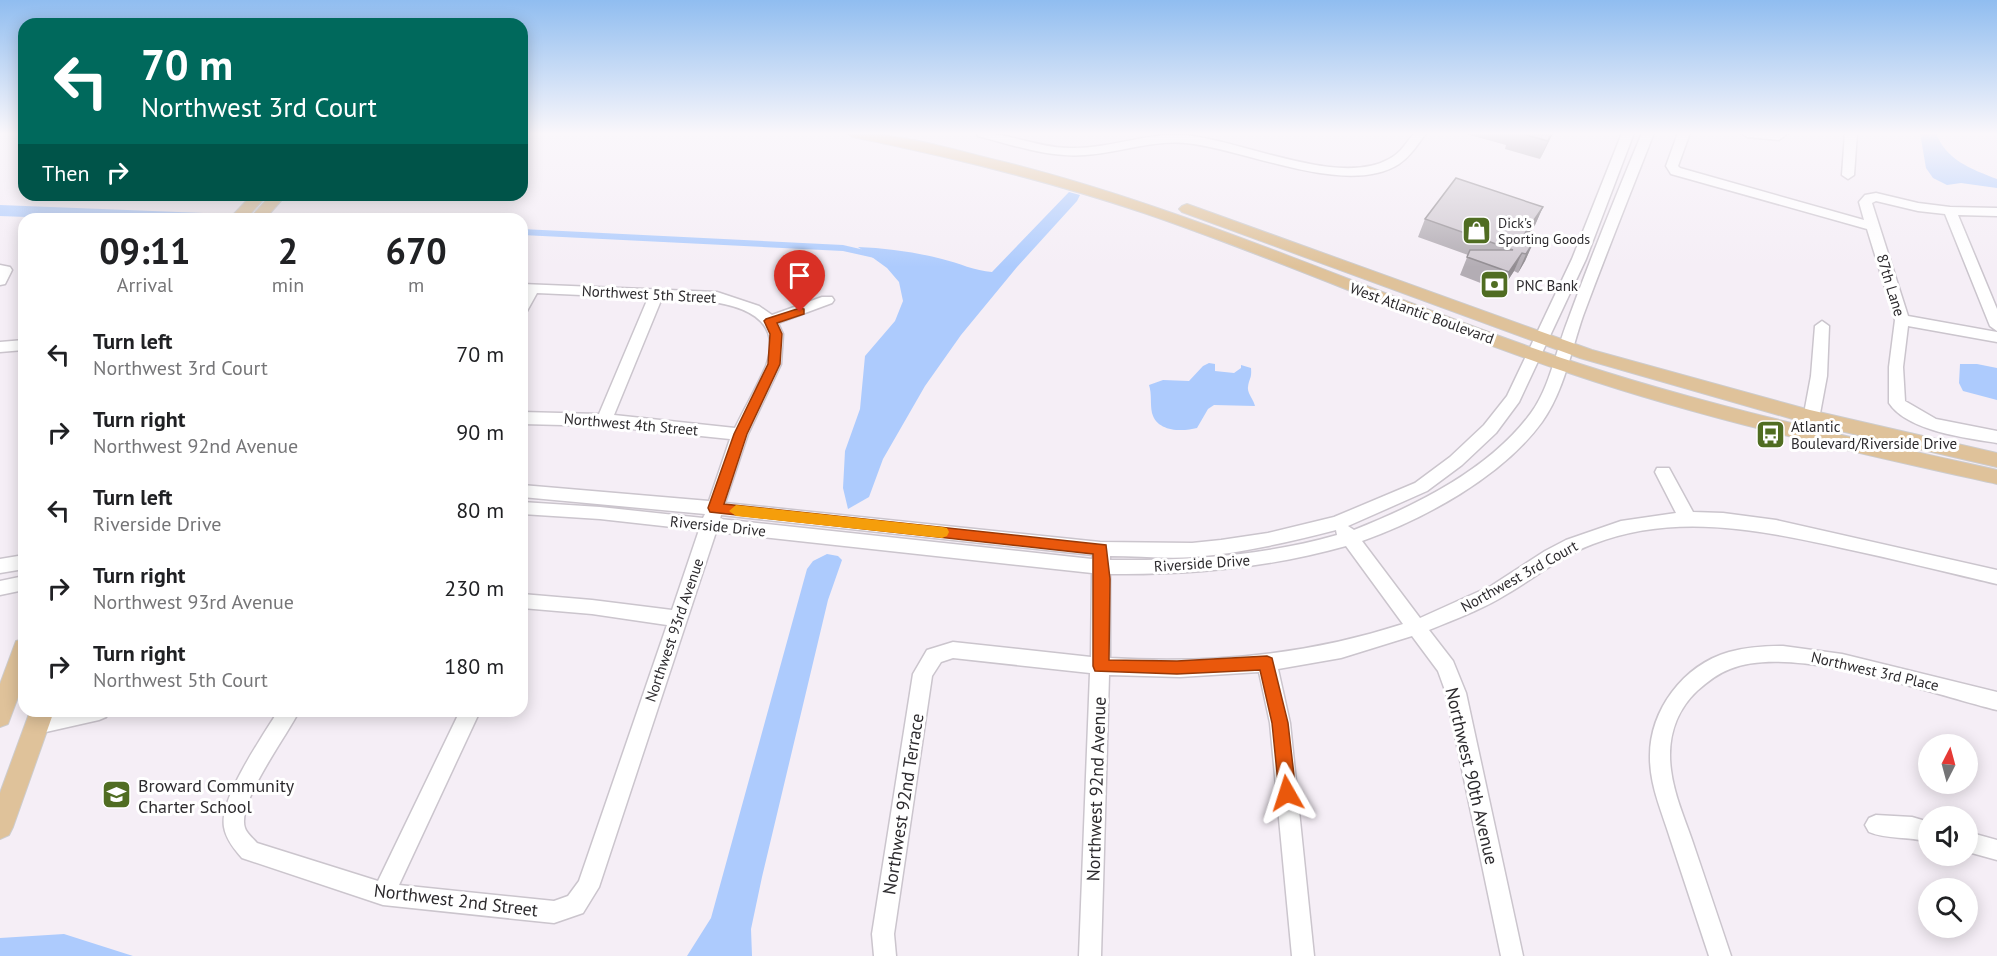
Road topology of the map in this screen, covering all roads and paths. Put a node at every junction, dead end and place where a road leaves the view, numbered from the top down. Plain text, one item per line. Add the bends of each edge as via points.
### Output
1 (1065, 178) edge
2 (1066, 178) edge
3 (1611, 178) edge
4 (1629, 178) edge
5 (1699, 178) edge
6 (1071, 179) junction
7 (254, 201) edge
8 (274, 201) edge
9 (1950, 211) junction
10 (1997, 212) edge
11 (243, 213) edge
12 (262, 213) edge
13 (1872, 226) junction
14 (528, 288) edge
15 (657, 293) junction
16 (827, 300) dead end
17 (1902, 320) junction
18 (770, 321) junction
19 (1822, 326) dead end
20 (1997, 327) edge
21 (1997, 337) edge
22 (18, 346) edge
23 (0, 347) edge
24 (1540, 347) junction
25 (1563, 355) junction
26 (528, 418) edge
27 (604, 420) junction
28 (1809, 426) junction
29 (740, 434) junction
30 (1997, 437) edge
31 (1997, 460) edge
32 (1663, 472) dead end
33 (1997, 477) edge
34 (528, 492) edge
35 (528, 508) edge
36 (712, 516) junction
37 (1688, 519) junction
38 (1338, 523) junction
39 (1351, 539) junction
40 (1101, 558) junction
41 (18, 563) edge
42 (0, 566) edge
43 (1997, 577) edge
44 (18, 584) edge
45 (0, 588) edge
46 (528, 601) edge
47 (678, 619) junction
48 (1417, 627) junction
49 (934, 656) joint
50 (1267, 663) junction
51 (18, 665) edge
52 (1101, 666) junction
53 (1997, 701) edge
54 (0, 717) edge
55 (286, 717) edge
56 (467, 717) edge
57 (39, 718) edge
58 (1876, 825) dead end
59 (0, 827) edge
60 (1918, 829) edge
61 (1978, 845) edge
62 (1997, 850) edge
63 (383, 894) junction
64 (575, 905) joint
65 (885, 955) edge
66 (1090, 956) edge
67 (1304, 956) edge
68 (1512, 956) edge
69 (1720, 956) edge

1 - 6 main road, West Atlantic Boulevard
2 - 6 main road, West Atlantic Boulevard
3 - 24 street, Riverside Drive
4 - 25 street, Riverside Drive
5 - 13 street
6 - 24 main road, West Atlantic Boulevard
7 - 11 main road
8 - 12 main road
9 - 10 street
9 - 13 street, 87th Lane via 1884,197 1869,198 1865,202
9 - 20 street
13 - 17 street, 87th Lane
14 - 15 street, Northwest 5th Street
15 - 18 street, Northwest 5th Street via 717,296 754,309
15 - 27 street
16 - 18 street
17 - 21 street
17 - 30 street, 87th Lane via 1896,367 1897,403 1923,420
18 - 29 street, Northwest 93rd Avenue via 776,334 774,364
19 - 28 street via 1819,376
22 - 23 street
24 - 25 main road, West Atlantic Boulevard
24 - 38 street, Riverside Drive via 1515,398 1456,461 1421,487
25 - 28 main road, West Atlantic Boulevard via 1741,418
25 - 39 street, Riverside Drive via 1541,410 1509,447 1473,477 1420,511
26 - 27 street, Northwest 4th Street
27 - 29 street, Northwest 4th Street
28 - 31 main road, West Atlantic Boulevard
28 - 33 main road, West Atlantic Boulevard
29 - 36 street, Northwest 93rd Avenue
32 - 37 street
34 - 36 street, Riverside Drive
35 - 36 street, Riverside Drive
36 - 40 street, Riverside Drive
36 - 47 street, Northwest 93rd Avenue
37 - 43 street, Northwest 3rd Court via 1787,529
37 - 48 street, Northwest 3rd Court via 1632,526 1594,536 1557,552 1506,586
38 - 39 street, Northwest 90th Avenue
38 - 40 street, Riverside Drive via 1221,547
39 - 40 street, Riverside Drive via 1265,559 1168,567
39 - 48 street, Northwest 90th Avenue
40 - 52 street, Northwest 92nd Avenue
41 - 42 street
44 - 45 street
46 - 47 street
47 - 64 street, Northwest 93rd Avenue via 588,887
48 - 50 street, Northwest 3rd Court via 1357,645
48 - 68 street, Northwest 90th Avenue via 1446,667 1456,693
49 - 52 street, Northwest 3rd Court via 953,650
49 - 65 street, Northwest 92nd Terrace via 922,686 883,934
50 - 52 street, Northwest 3rd Court via 1169,668
50 - 67 street via 1280,723
51 - 54 main road
52 - 66 street, Northwest 92nd Avenue
53 - 69 street, Northwest 3rd Place via 1825,657 1783,653 1722,664 1687,686 1673,704 1662,731 1660,761 1666,795
55 - 63 street, Northwest 2nd Street via 238,800 233,821 238,839 250,851
56 - 63 street
57 - 59 main road
58 - 60 street
61 - 62 street
63 - 64 street, Northwest 2nd Street via 554,912

